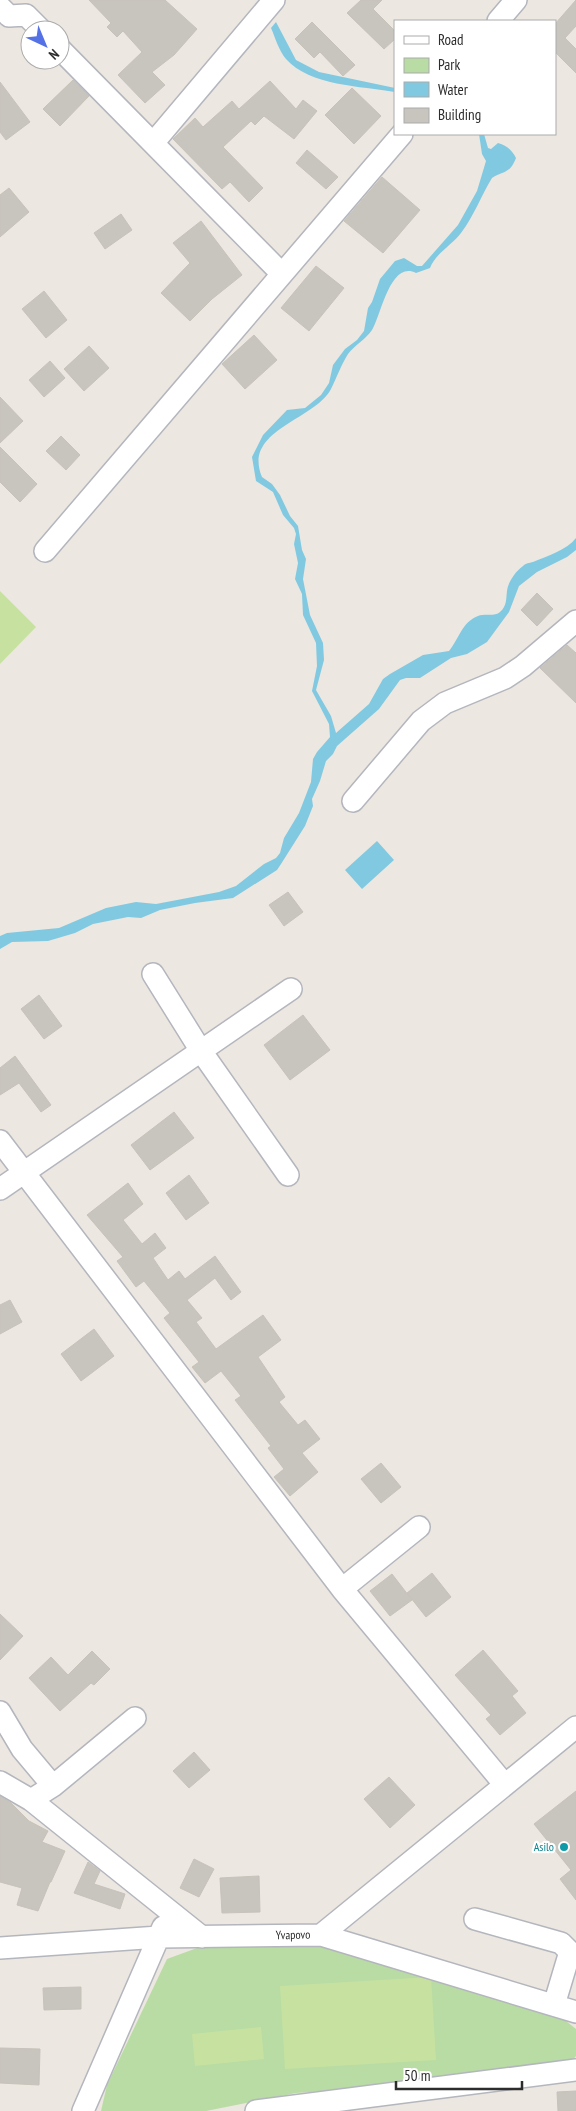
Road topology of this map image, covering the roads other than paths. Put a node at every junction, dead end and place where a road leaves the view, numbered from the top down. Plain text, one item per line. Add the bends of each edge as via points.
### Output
1 (274, 0) edge
2 (516, 0) edge
3 (7, 12) edge
4 (31, 20) edge
5 (499, 20) edge
6 (70, 59) edge
7 (401, 135) edge
8 (154, 142) junction
9 (282, 274) junction
10 (45, 551) dead end
11 (575, 625) edge
12 (353, 801) dead end
13 (153, 974) dead end
14 (291, 989) dead end
15 (201, 1051) junction
16 (0, 1141) edge
17 (25, 1172) junction
18 (288, 1175) dead end
19 (0, 1189) edge
20 (420, 1527) dead end
21 (342, 1589) junction
22 (0, 1712) edge
23 (135, 1718) dead end
24 (576, 1727) edge
25 (0, 1782) edge
26 (505, 1785) junction
27 (52, 1786) junction
28 (31, 1800) junction
29 (170, 1910) junction
30 (475, 1919) dead end
31 (321, 1935) junction
32 (159, 1937) junction
33 (202, 1937) junction
34 (0, 1948) edge
35 (554, 2005) junction
36 (576, 2012) edge
37 (576, 2070) edge
38 (344, 2105) edge
39 (83, 2111) edge
40 (256, 2111) edge

1 - 8 street
2 - 5 street
3 - 4 street via 26,15
6 - 8 street
7 - 9 street
8 - 9 street
9 - 10 street
11 - 12 street via 505,678 445,704 421,721
13 - 15 street
14 - 15 street
15 - 17 street
15 - 18 street
16 - 17 street
17 - 19 street
17 - 21 street
20 - 21 street
21 - 26 street
22 - 27 street via 22,1750
23 - 27 street
24 - 26 street
25 - 28 street
26 - 31 street
27 - 28 street
28 - 29 street
29 - 32 street
29 - 33 street
30 - 35 street via 565,1946 569,1955
31 - 33 street, Yvapovo
31 - 35 street, Yvapovo
32 - 33 street, Yvapovo
32 - 34 street, Yvapovo
32 - 39 street
35 - 36 street, Yvapovo
37 - 38 street
38 - 40 street

